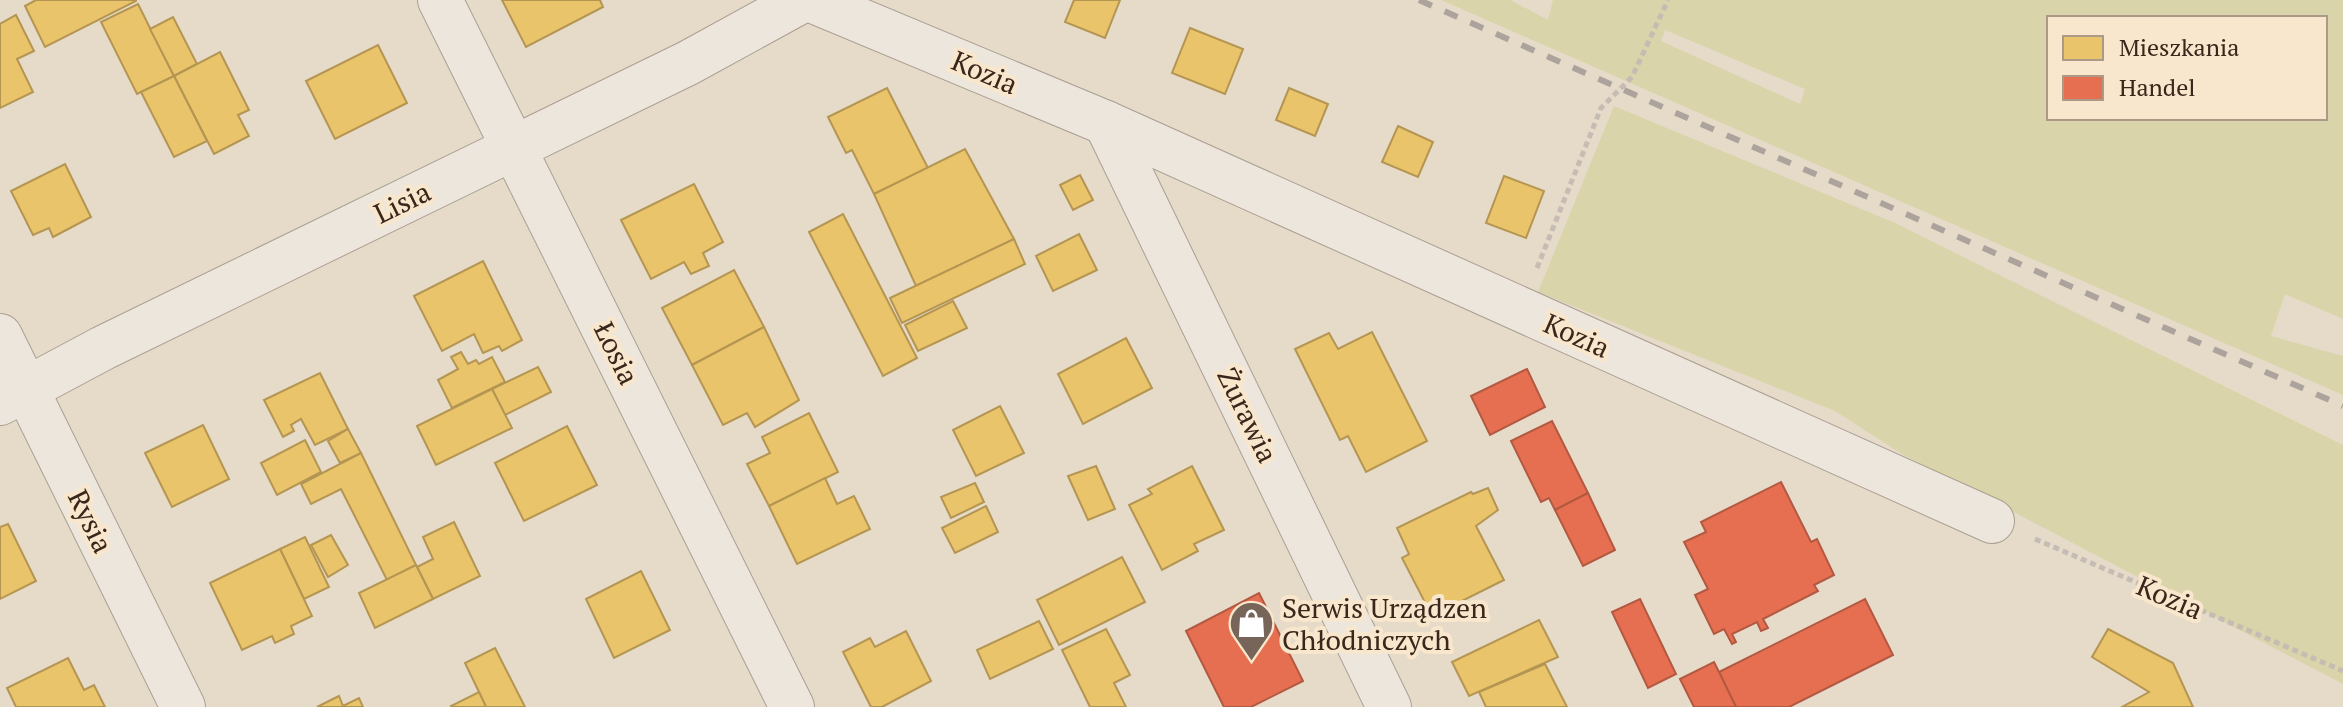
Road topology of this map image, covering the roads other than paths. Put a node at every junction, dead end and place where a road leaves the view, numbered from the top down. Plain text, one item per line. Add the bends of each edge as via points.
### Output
1 (440, 0) edge
2 (803, 0) edge
3 (811, 0) edge
4 (1106, 123) junction
5 (515, 147) junction
6 (0, 336) edge
7 (13, 396) edge
8 (1992, 521) road end
9 (183, 707) edge
10 (792, 707) edge
11 (1389, 707) edge

1 - 5 street, Łosia
2 - 5 street, Lisia
3 - 4 street, Kozia
4 - 8 street, Kozia
4 - 11 street, Żurawia
5 - 7 street, Lisia
5 - 10 street, Łosia
6 - 7 street, Rysia
7 - 9 street, Rysia

